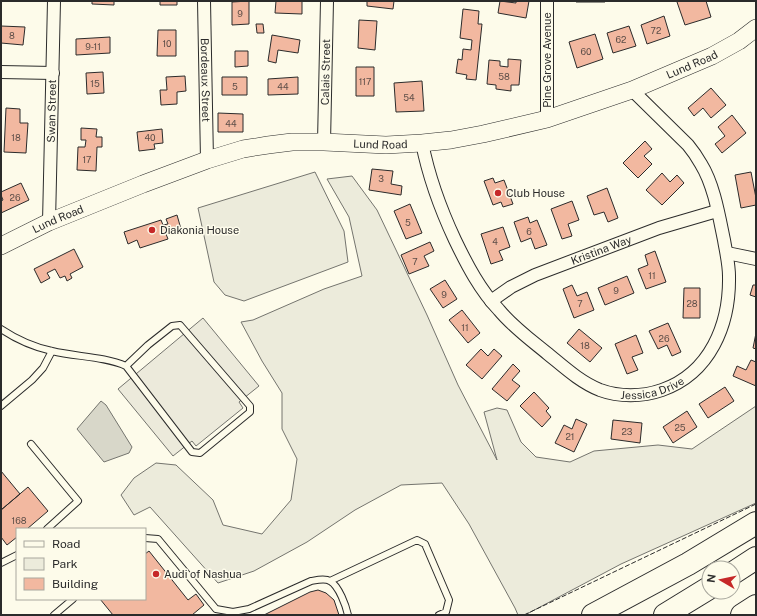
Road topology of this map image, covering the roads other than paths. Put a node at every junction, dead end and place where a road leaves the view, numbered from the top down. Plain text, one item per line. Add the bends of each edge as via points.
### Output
1 (54, 1) edge
2 (204, 1) edge
3 (327, 1) edge
4 (547, 1) edge
5 (756, 28) edge
6 (1, 72) edge
7 (53, 73) junction
8 (632, 90) junction
9 (547, 119) junction
10 (324, 142) junction
11 (422, 143) junction
12 (207, 160) junction
13 (718, 211) junction
14 (49, 222) junction
15 (1, 246) edge
16 (727, 253) junction
17 (756, 259) edge
18 (491, 301) junction
19 (1, 329) edge
20 (52, 352) junction
21 (126, 366) junction
22 (1, 406) edge
23 (31, 444) dead end
24 (756, 523) edge
25 (48, 528) edge
26 (146, 538) edge
27 (16, 556) edge
28 (756, 558) edge
29 (1, 563) edge
30 (741, 568) edge
31 (330, 581) junction
32 (701, 593) edge
33 (72, 600) edge
34 (756, 606) edge
35 (54, 615) edge
36 (348, 615) edge
37 (439, 615) edge
38 (593, 615) edge
39 (665, 615) edge
40 (742, 615) edge

1 - 7 street, Swan Street
2 - 12 street, Bordeaux Street
3 - 10 street, Calais Street
4 - 9 street, Pine Grove Avenue
5 - 8 street, Lund Road via 712,56
6 - 7 street
7 - 14 street, Swan Street
8 - 9 street, Lund Road
8 - 13 street, Jessica Drive via 696,155 710,184
9 - 11 street, Lund Road via 483,134
10 - 11 street, Lund Road via 386,145
10 - 12 street, Lund Road via 268,145 243,149
11 - 18 street, Jessica Drive via 442,210 462,255
12 - 14 street, Lund Road
13 - 16 street, Jessica Drive
13 - 18 street, Kristina Way via 659,228 535,275
14 - 15 street, Lund Road
16 - 17 street
16 - 18 street, Jessica Drive via 729,276 726,311 718,339 711,351 693,373 681,381 669,388 642,395 600,390 588,384 520,330
19 - 20 lane via 18,339
20 - 21 lane via 116,362
20 - 22 lane via 32,380
21 - 21 lane via 172,326 180,325 250,406 250,412 200,453 192,452
23 - 25 lane via 78,501
24 - 38 highway
26 - 31 lane via 158,539 216,609 233,612 249,609 311,581
27 - 29 lane
28 - 30 highway
31 - 36 lane via 343,599
31 - 37 lane via 417,540 425,544 449,600 446,612
32 - 39 highway
33 - 35 lane
34 - 40 highway

